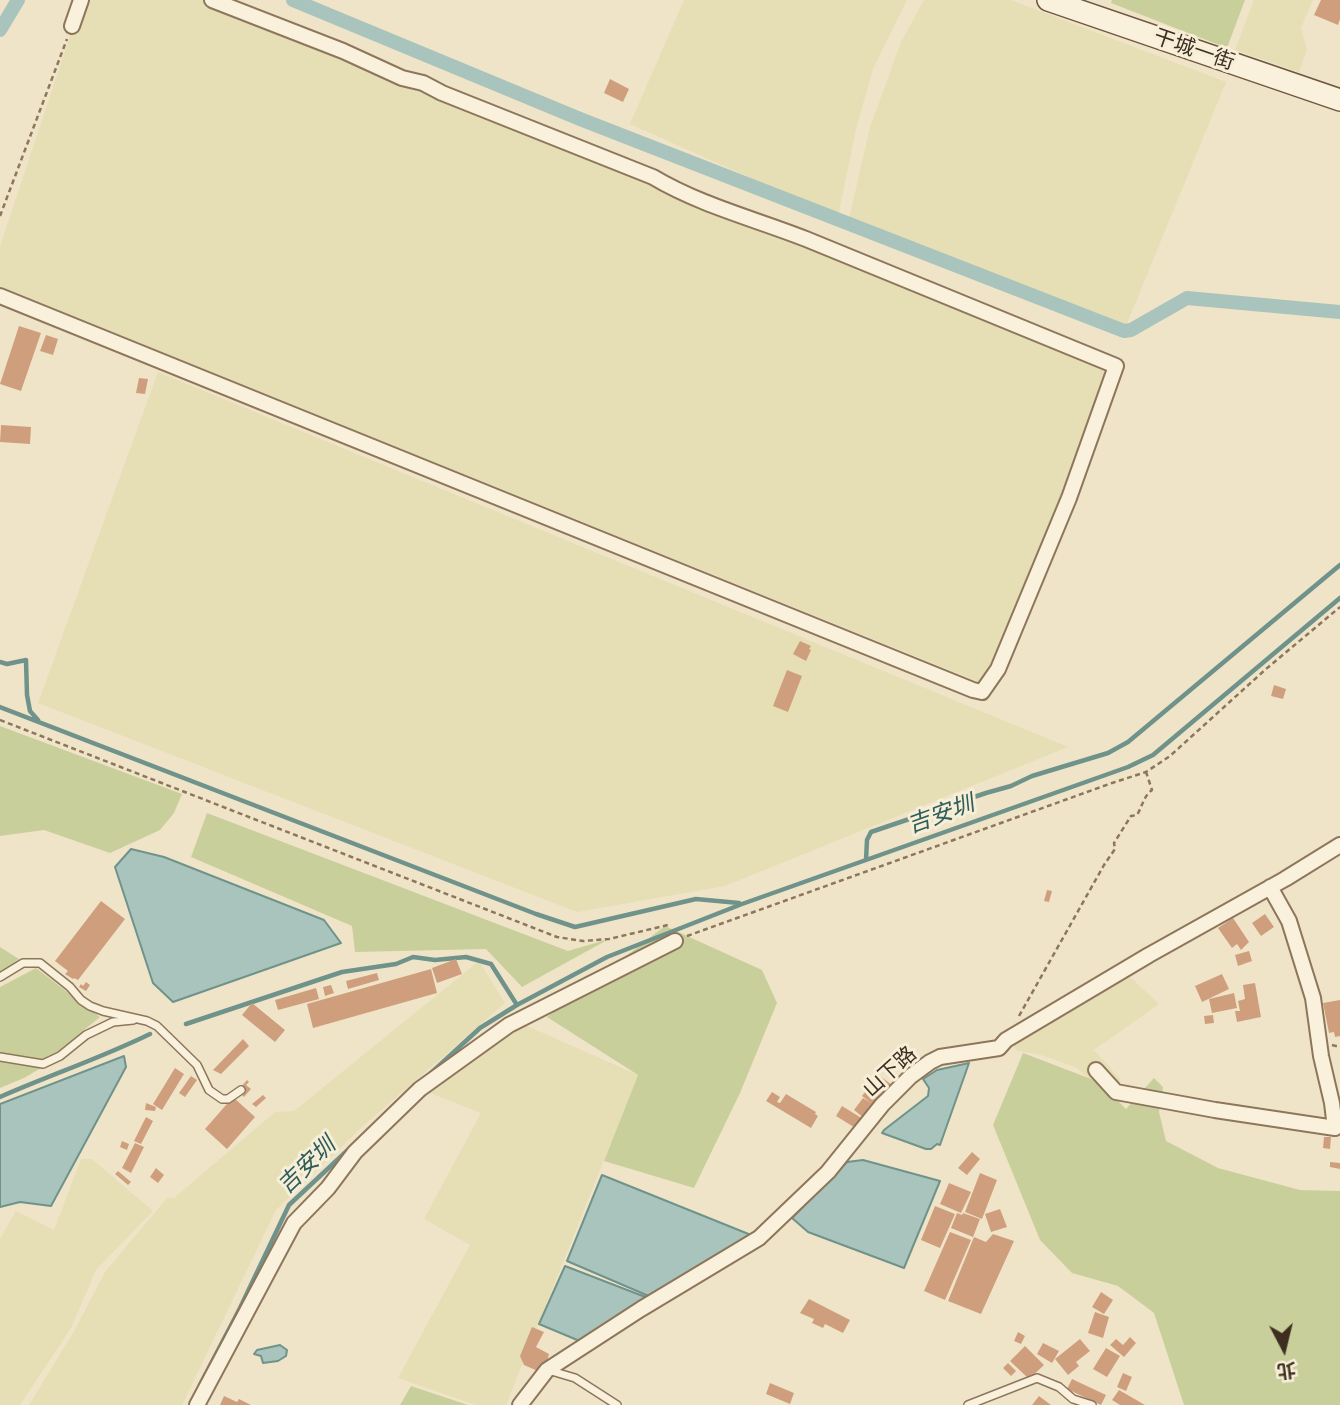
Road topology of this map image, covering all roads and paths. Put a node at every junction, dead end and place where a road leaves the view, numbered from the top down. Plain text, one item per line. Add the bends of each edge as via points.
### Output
1 (81, 0) edge
2 (212, 0) edge
3 (1048, 0) edge
4 (72, 26) joint
5 (1340, 100) edge
6 (0, 216) edge
7 (0, 296) edge
8 (1340, 607) edge
9 (0, 720) edge
10 (1146, 772) junction
11 (1340, 845) edge
12 (1270, 887) junction
13 (668, 925) dead end
14 (674, 941) joint
15 (0, 977) edge
16 (1019, 1017) dead end
17 (147, 1021) junction
18 (0, 1057) edge
19 (1096, 1070) dead end
20 (241, 1090) dead end
21 (547, 1370) junction
22 (197, 1405) edge
23 (520, 1405) edge
24 (617, 1405) edge
25 (968, 1405) edge
26 (1092, 1405) edge

1 - 4 street
2 - 7 street via 1116,366 1069,498 998,669 982,692
3 - 5 street, 干城一街
4 - 6 path
8 - 10 path
9 - 13 path via 557,937 609,939
10 - 14 path
10 - 16 path via 1152,790 1114,843 1115,849
11 - 12 street, 山下路
12 - 19 street via 1289,921 1313,998 1335,1128 1116,1092
12 - 21 street, 山下路 via 999,1048 930,1062 882,1105 828,1172 759,1238
14 - 22 street via 509,1025 420,1089 355,1152 294,1223
15 - 17 lane via 23,963 40,963 90,1006
17 - 18 lane via 113,1022 43,1064
17 - 20 lane via 197,1065 209,1090 228,1099
21 - 23 street, 山下路
21 - 24 lane via 575,1378
25 - 26 lane via 1037,1378

